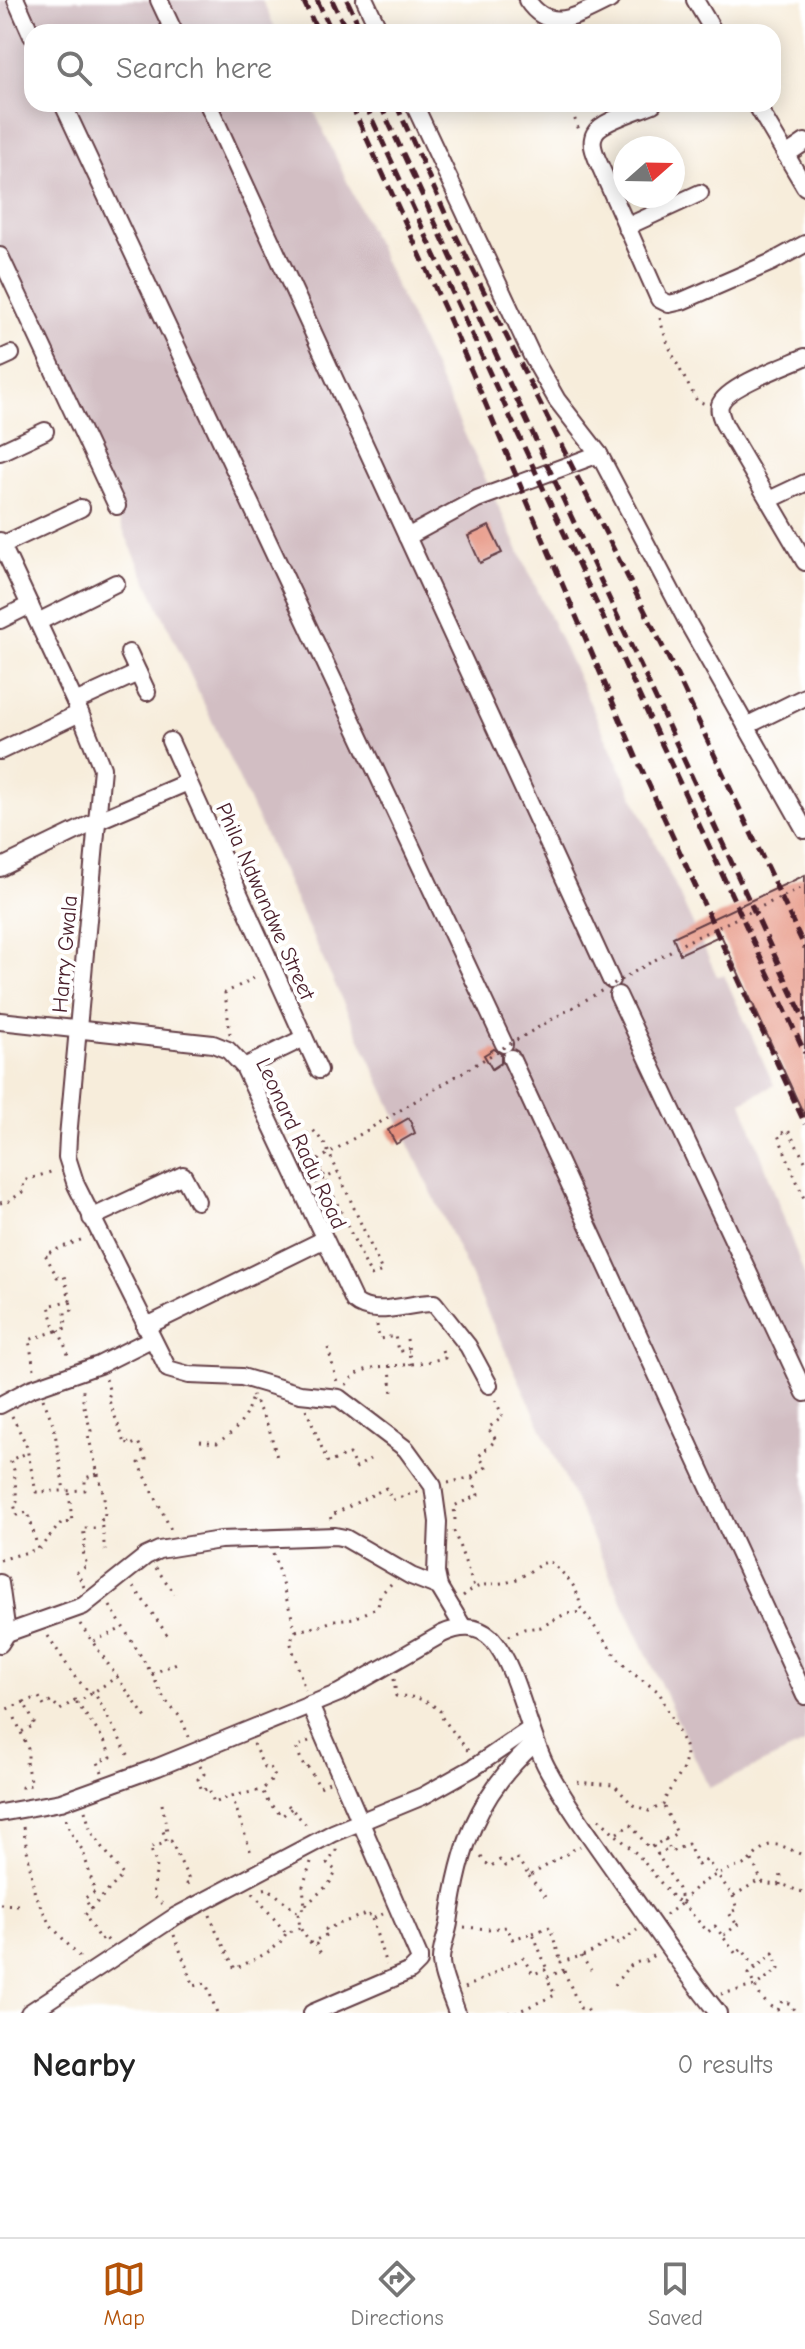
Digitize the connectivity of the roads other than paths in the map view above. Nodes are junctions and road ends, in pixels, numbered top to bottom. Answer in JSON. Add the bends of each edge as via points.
{"nodes":[{"id":1,"x":16,"y":0,"type":"edge"},
{"id":2,"x":159,"y":0,"type":"edge"},
{"id":3,"x":365,"y":0,"type":"edge"},
{"id":4,"x":527,"y":0,"type":"edge"},
{"id":5,"x":610,"y":0,"type":"edge"},
{"id":6,"x":695,"y":0,"type":"edge"},
{"id":7,"x":27,"y":24,"type":"edge"},
{"id":8,"x":170,"y":24,"type":"edge"},
{"id":9,"x":376,"y":24,"type":"edge"},
{"id":10,"x":709,"y":24,"type":"edge"},
{"id":11,"x":67,"y":112,"type":"edge"},
{"id":12,"x":212,"y":112,"type":"edge"},
{"id":13,"x":418,"y":112,"type":"edge"},
{"id":14,"x":634,"y":112,"type":"edge"},
{"id":15,"x":761,"y":112,"type":"edge"},
{"id":16,"x":805,"y":142,"type":"edge"},
{"id":17,"x":786,"y":155,"type":"junction"},
{"id":18,"x":805,"y":187,"type":"edge"},
{"id":19,"x":700,"y":193,"type":"dead end"},
{"id":20,"x":626,"y":227,"type":"junction"},
{"id":21,"x":805,"y":244,"type":"edge"},
{"id":22,"x":0,"y":256,"type":"edge"},
{"id":23,"x":805,"y":357,"type":"edge"},
{"id":24,"x":45,"y":431,"type":"dead end"},
{"id":25,"x":0,"y":452,"type":"edge"},
{"id":26,"x":599,"y":454,"type":"junction"},
{"id":27,"x":805,"y":483,"type":"edge"},
{"id":28,"x":769,"y":500,"type":"junction"},
{"id":29,"x":117,"y":506,"type":"dead end"},
{"id":30,"x":81,"y":508,"type":"dead end"},
{"id":31,"x":407,"y":537,"type":"junction"},
{"id":32,"x":1,"y":543,"type":"edge"},
{"id":33,"x":805,"y":562,"type":"edge"},
{"id":34,"x":116,"y":583,"type":"dead end"},
{"id":35,"x":30,"y":605,"type":"junction"},
{"id":36,"x":0,"y":620,"type":"edge"},
{"id":37,"x":38,"y":622,"type":"junction"},
{"id":38,"x":129,"y":653,"type":"dead end"},
{"id":39,"x":138,"y":673,"type":"junction"},
{"id":40,"x":147,"y":692,"type":"dead end"},
{"id":41,"x":805,"y":697,"type":"edge"},
{"id":42,"x":77,"y":708,"type":"junction"},
{"id":43,"x":746,"y":726,"type":"junction"},
{"id":44,"x":170,"y":741,"type":"dead end"},
{"id":45,"x":0,"y":751,"type":"edge"},
{"id":46,"x":188,"y":782,"type":"junction"},
{"id":47,"x":99,"y":820,"type":"junction"},
{"id":48,"x":805,"y":830,"type":"edge"},
{"id":49,"x":0,"y":868,"type":"edge"},
{"id":50,"x":0,"y":1021,"type":"edge"},
{"id":51,"x":79,"y":1030,"type":"junction"},
{"id":52,"x":304,"y":1038,"type":"junction"},
{"id":53,"x":244,"y":1067,"type":"junction"},
{"id":54,"x":319,"y":1070,"type":"dead end"},
{"id":55,"x":197,"y":1201,"type":"dead end"},
{"id":56,"x":94,"y":1225,"type":"junction"},
{"id":57,"x":323,"y":1240,"type":"junction"},
{"id":58,"x":148,"y":1333,"type":"junction"},
{"id":59,"x":489,"y":1385,"type":"road end"},
{"id":60,"x":805,"y":1393,"type":"edge"},
{"id":61,"x":3,"y":1404,"type":"edge"},
{"id":62,"x":0,"y":1583,"type":"edge"},
{"id":63,"x":439,"y":1587,"type":"junction"},
{"id":64,"x":459,"y":1619,"type":"junction"},
{"id":65,"x":3,"y":1638,"type":"edge"},
{"id":66,"x":805,"y":1696,"type":"edge"},
{"id":67,"x":310,"y":1705,"type":"junction"},
{"id":68,"x":532,"y":1736,"type":"junction"},
{"id":69,"x":0,"y":1813,"type":"edge"},
{"id":70,"x":362,"y":1819,"type":"junction"},
{"id":71,"x":441,"y":1964,"type":"junction"},
{"id":72,"x":415,"y":1968,"type":"junction"},
{"id":73,"x":29,"y":2013,"type":"edge"},
{"id":74,"x":312,"y":2013,"type":"edge"},
{"id":75,"x":457,"y":2013,"type":"edge"},
{"id":76,"x":718,"y":2013,"type":"edge"}],
"edges":[{"from":1,"to":7,"type":"street"},
{"from":2,"to":8,"type":"street"},
{"from":3,"to":9,"type":"street"},
{"from":4,"to":5,"type":"street","via":[[555,21]]},
{"from":6,"to":10,"type":"street"},
{"from":11,"to":66,"type":"street"},
{"from":12,"to":31,"type":"street"},
{"from":13,"to":26,"type":"street","via":[[532,356],[557,400]]},
{"from":14,"to":20,"type":"street","via":[[606,124],[593,140]]},
{"from":15,"to":17,"type":"street"},
{"from":16,"to":17,"type":"street"},
{"from":17,"to":18,"type":"street"},
{"from":19,"to":20,"type":"street"},
{"from":20,"to":21,"type":"street","via":[[664,303],[682,301]]},
{"from":22,"to":29,"type":"street"},
{"from":23,"to":28,"type":"street","via":[[733,391],[721,403],[724,424]]},
{"from":24,"to":25,"type":"street"},
{"from":26,"to":31,"type":"street","via":[[477,499]]},
{"from":26,"to":43,"type":"street"},
{"from":27,"to":28,"type":"street"},
{"from":28,"to":33,"type":"street"},
{"from":30,"to":32,"type":"street"},
{"from":31,"to":60,"type":"street"},
{"from":32,"to":35,"type":"street","name":"Harry Gwala"},
{"from":34,"to":37,"type":"street"},
{"from":35,"to":36,"type":"street"},
{"from":35,"to":37,"type":"street","name":"Harry Gwala"},
{"from":37,"to":42,"type":"street","name":"Harry Gwala"},
{"from":38,"to":39,"type":"street"},
{"from":39,"to":40,"type":"street"},
{"from":39,"to":42,"type":"street"},
{"from":41,"to":43,"type":"street"},
{"from":42,"to":45,"type":"street"},
{"from":42,"to":47,"type":"street","name":"Harry Gwala","via":[[102,768]]},
{"from":43,"to":48,"type":"street"},
{"from":44,"to":46,"type":"street","name":"Phila Ndwandwe Street"},
{"from":46,"to":47,"type":"street"},
{"from":46,"to":52,"type":"street","name":"Phila Ndwandwe Street"},
{"from":47,"to":49,"type":"street"},
{"from":47,"to":51,"type":"street","name":"Harry Gwala"},
{"from":50,"to":51,"type":"street"},
{"from":51,"to":53,"type":"street","name":"Leonard Radu Road","via":[[213,1044],[228,1050]]},
{"from":51,"to":56,"type":"street","name":"Harry Gwala","via":[[68,1137],[70,1171]]},
{"from":52,"to":53,"type":"street"},
{"from":52,"to":54,"type":"street","name":"Phila Ndwandwe Street"},
{"from":53,"to":57,"type":"street","name":"Leonard Radu Road"},
{"from":55,"to":56,"type":"street","via":[[183,1175]]},
{"from":56,"to":58,"type":"street","name":"Harry Gwala"},
{"from":57,"to":58,"type":"street"},
{"from":57,"to":59,"type":"street","name":"Leonard Radu Road","via":[[361,1307],[434,1303],[468,1346]]},
{"from":58,"to":61,"type":"street","via":[[99,1365]]},
{"from":58,"to":63,"type":"street","name":"Harry Gwala","via":[[168,1369],[253,1379],[300,1394],[339,1398],[406,1449],[433,1486],[445,1525],[435,1563]]},
{"from":62,"to":65,"type":"street"},
{"from":63,"to":64,"type":"street"},
{"from":63,"to":65,"type":"street","via":[[335,1536],[176,1545],[146,1556],[71,1611]]},
{"from":64,"to":67,"type":"street","via":[[352,1687]]},
{"from":64,"to":68,"type":"street","via":[[494,1641]]},
{"from":67,"to":69,"type":"street","via":[[107,1787]]},
{"from":67,"to":70,"type":"street"},
{"from":68,"to":70,"type":"street","via":[[423,1796]]},
{"from":68,"to":71,"type":"street","via":[[470,1830]]},
{"from":68,"to":76,"type":"street","via":[[592,1838]]},
{"from":70,"to":72,"type":"street","via":[[419,1957]]},
{"from":70,"to":73,"type":"street","via":[[172,1918]]},
{"from":71,"to":72,"type":"street"},
{"from":71,"to":75,"type":"street"},
{"from":72,"to":74,"type":"street"}]}
